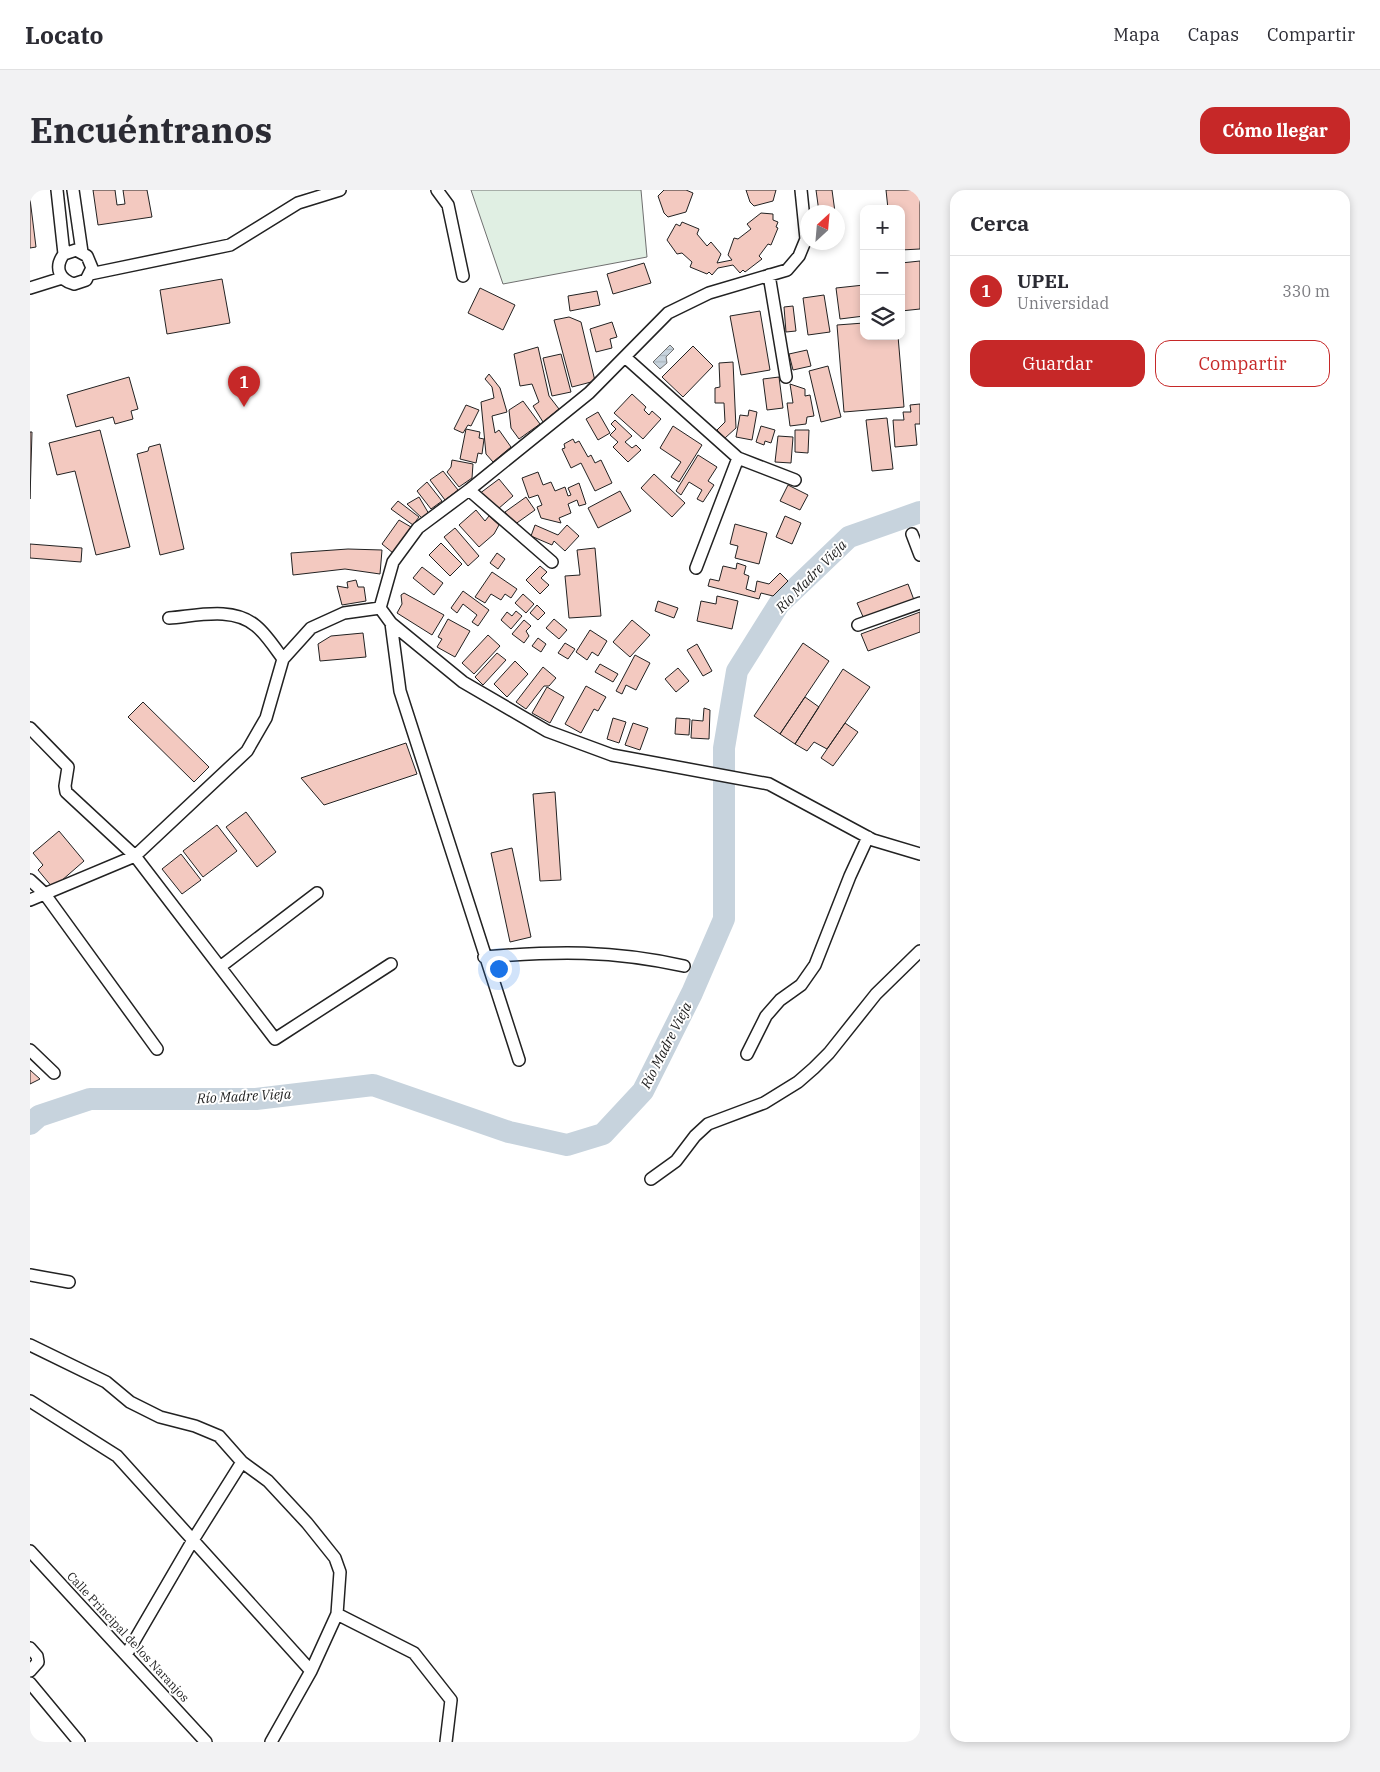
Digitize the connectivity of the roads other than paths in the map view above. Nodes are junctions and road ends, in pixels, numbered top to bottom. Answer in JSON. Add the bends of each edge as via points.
{"nodes":[{"id":1,"x":57,"y":190,"type":"edge"},
{"id":2,"x":73,"y":190,"type":"edge"},
{"id":3,"x":340,"y":190,"type":"edge"},
{"id":4,"x":437,"y":190,"type":"edge"},
{"id":5,"x":801,"y":190,"type":"edge"},
{"id":6,"x":82,"y":252,"type":"junction"},
{"id":7,"x":64,"y":254,"type":"junction"},
{"id":8,"x":90,"y":274,"type":"junction"},
{"id":9,"x":463,"y":276,"type":"dead end"},
{"id":10,"x":769,"y":276,"type":"junction"},
{"id":11,"x":62,"y":278,"type":"junction"},
{"id":12,"x":30,"y":288,"type":"edge"},
{"id":13,"x":625,"y":357,"type":"junction"},
{"id":14,"x":786,"y":378,"type":"dead end"},
{"id":15,"x":738,"y":458,"type":"junction"},
{"id":16,"x":795,"y":480,"type":"dead end"},
{"id":17,"x":469,"y":490,"type":"junction"},
{"id":18,"x":912,"y":534,"type":"dead end"},
{"id":19,"x":920,"y":556,"type":"edge"},
{"id":20,"x":552,"y":562,"type":"dead end"},
{"id":21,"x":696,"y":568,"type":"dead end"},
{"id":22,"x":920,"y":603,"type":"edge"},
{"id":23,"x":380,"y":608,"type":"junction"},
{"id":24,"x":169,"y":618,"type":"dead end"},
{"id":25,"x":391,"y":623,"type":"junction"},
{"id":26,"x":858,"y":625,"type":"dead end"},
{"id":27,"x":283,"y":659,"type":"junction"},
{"id":28,"x":30,"y":728,"type":"edge"},
{"id":29,"x":868,"y":837,"type":"junction"},
{"id":30,"x":920,"y":854,"type":"edge"},
{"id":31,"x":135,"y":856,"type":"junction"},
{"id":32,"x":30,"y":880,"type":"edge"},
{"id":33,"x":44,"y":893,"type":"junction"},
{"id":34,"x":317,"y":893,"type":"dead end"},
{"id":35,"x":30,"y":900,"type":"edge"},
{"id":36,"x":920,"y":951,"type":"edge"},
{"id":37,"x":484,"y":957,"type":"junction"},
{"id":38,"x":391,"y":964,"type":"dead end"},
{"id":39,"x":684,"y":966,"type":"dead end"},
{"id":40,"x":220,"y":967,"type":"junction"},
{"id":41,"x":157,"y":1049,"type":"dead end"},
{"id":42,"x":30,"y":1050,"type":"edge"},
{"id":43,"x":746,"y":1054,"type":"dead end"},
{"id":44,"x":519,"y":1060,"type":"dead end"},
{"id":45,"x":54,"y":1073,"type":"dead end"},
{"id":46,"x":651,"y":1179,"type":"dead end"},
{"id":47,"x":30,"y":1275,"type":"edge"},
{"id":48,"x":69,"y":1282,"type":"dead end"},
{"id":49,"x":30,"y":1345,"type":"edge"},
{"id":50,"x":30,"y":1401,"type":"edge"},
{"id":51,"x":242,"y":1462,"type":"junction"},
{"id":52,"x":193,"y":1540,"type":"junction"},
{"id":53,"x":30,"y":1551,"type":"edge"},
{"id":54,"x":336,"y":1614,"type":"junction"},
{"id":55,"x":30,"y":1648,"type":"edge"},
{"id":56,"x":126,"y":1654,"type":"junction"},
{"id":57,"x":30,"y":1671,"type":"edge"},
{"id":58,"x":311,"y":1671,"type":"junction"},
{"id":59,"x":30,"y":1683,"type":"edge"},
{"id":60,"x":80,"y":1742,"type":"edge"},
{"id":61,"x":206,"y":1742,"type":"edge"},
{"id":62,"x":272,"y":1742,"type":"edge"},
{"id":63,"x":446,"y":1742,"type":"edge"}],
"edges":[{"from":1,"to":7,"type":"street"},
{"from":2,"to":6,"type":"street"},
{"from":3,"to":8,"type":"street","via":[[298,203],[230,245]]},
{"from":4,"to":9,"type":"street","via":[[448,205]]},
{"from":5,"to":10,"type":"street","via":[[806,240],[799,256],[787,270]]},
{"from":6,"to":7,"type":"street","via":[[76,250]]},
{"from":6,"to":8,"type":"street","via":[[91,262]]},
{"from":7,"to":11,"type":"street","via":[[58,266]]},
{"from":8,"to":11,"type":"street","via":[[74,284]]},
{"from":10,"to":13,"type":"street","via":[[709,293],[668,313]]},
{"from":10,"to":14,"type":"street"},
{"from":11,"to":12,"type":"street"},
{"from":13,"to":15,"type":"street"},
{"from":13,"to":17,"type":"street","via":[[589,393]]},
{"from":15,"to":16,"type":"street"},
{"from":15,"to":21,"type":"street"},
{"from":17,"to":20,"type":"street"},
{"from":17,"to":23,"type":"street","via":[[418,528],[393,562]]},
{"from":18,"to":19,"type":"street"},
{"from":22,"to":26,"type":"street"},
{"from":23,"to":25,"type":"street"},
{"from":23,"to":27,"type":"street","via":[[344,613],[311,628]]},
{"from":24,"to":27,"type":"street","via":[[217,614],[238,616],[256,626]]},
{"from":25,"to":29,"type":"street","via":[[464,682],[547,731],[612,755],[768,784]]},
{"from":25,"to":37,"type":"street","via":[[400,690]]},
{"from":27,"to":31,"type":"street","via":[[266,718],[247,751]]},
{"from":28,"to":31,"type":"street","via":[[68,767],[66,792]]},
{"from":29,"to":30,"type":"street"},
{"from":29,"to":43,"type":"street","via":[[815,965],[801,985],[780,1000],[766,1016]]},
{"from":31,"to":33,"type":"street"},
{"from":31,"to":40,"type":"street"},
{"from":32,"to":33,"type":"street"},
{"from":33,"to":35,"type":"street"},
{"from":33,"to":41,"type":"street"},
{"from":34,"to":40,"type":"street"},
{"from":36,"to":46,"type":"street","via":[[876,994],[829,1053],[803,1077],[764,1103],[708,1124],[676,1161]]},
{"from":37,"to":39,"type":"street","via":[[583,952],[631,956]]},
{"from":37,"to":44,"type":"street"},
{"from":38,"to":40,"type":"street","via":[[275,1039]]},
{"from":42,"to":45,"type":"street"},
{"from":47,"to":48,"type":"street"},
{"from":49,"to":51,"type":"street","via":[[106,1382],[130,1402],[152,1413],[219,1436]]},
{"from":50,"to":52,"type":"street","via":[[117,1456]]},
{"from":51,"to":52,"type":"street"},
{"from":51,"to":54,"type":"street","via":[[268,1481],[335,1558],[340,1572]]},
{"from":52,"to":56,"type":"street"},
{"from":52,"to":58,"type":"street"},
{"from":53,"to":56,"type":"street","name":"Calle Principal de los Naranjos"},
{"from":54,"to":58,"type":"street"},
{"from":54,"to":63,"type":"street","via":[[414,1653],[451,1700]]},
{"from":55,"to":57,"type":"street","via":[[38,1659]]},
{"from":56,"to":61,"type":"street","name":"Calle Principal de los Naranjos"},
{"from":58,"to":62,"type":"street"},
{"from":59,"to":60,"type":"street"}]}
